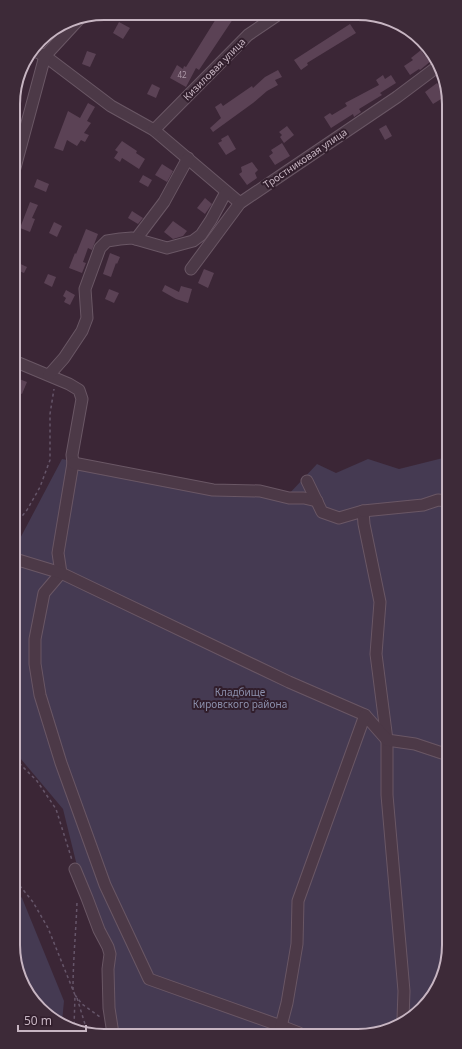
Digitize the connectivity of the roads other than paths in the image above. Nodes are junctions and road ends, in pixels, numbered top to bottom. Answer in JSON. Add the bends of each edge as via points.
{"nodes":[{"id":1,"x":270,"y":20,"type":"edge"},
{"id":2,"x":73,"y":26,"type":"edge"},
{"id":3,"x":38,"y":52,"type":"edge"},
{"id":4,"x":45,"y":56,"type":"junction"},
{"id":5,"x":434,"y":69,"type":"edge"},
{"id":6,"x":154,"y":130,"type":"junction"},
{"id":7,"x":20,"y":149,"type":"edge"},
{"id":8,"x":188,"y":158,"type":"junction"},
{"id":9,"x":226,"y":192,"type":"junction"},
{"id":10,"x":240,"y":203,"type":"junction"},
{"id":11,"x":136,"y":239,"type":"junction"},
{"id":12,"x":191,"y":269,"type":"dead end"},
{"id":13,"x":20,"y":363,"type":"edge"},
{"id":14,"x":52,"y":376,"type":"junction"},
{"id":15,"x":72,"y":459,"type":"junction"},
{"id":16,"x":307,"y":481,"type":"dead end"},
{"id":17,"x":442,"y":500,"type":"edge"},
{"id":18,"x":317,"y":501,"type":"junction"},
{"id":19,"x":363,"y":511,"type":"junction"},
{"id":20,"x":20,"y":561,"type":"edge"},
{"id":21,"x":61,"y":573,"type":"junction"},
{"id":22,"x":365,"y":715,"type":"junction"},
{"id":23,"x":387,"y":740,"type":"junction"},
{"id":24,"x":442,"y":753,"type":"edge"},
{"id":25,"x":75,"y":870,"type":"road end"},
{"id":26,"x":403,"y":1016,"type":"edge"},
{"id":27,"x":281,"y":1026,"type":"junction"},
{"id":28,"x":112,"y":1029,"type":"edge"},
{"id":29,"x":289,"y":1029,"type":"edge"}],
"edges":[{"from":1,"to":6,"type":"street","name":"Кизиловая улица","via":[[248,35]]},
{"from":2,"to":4,"type":"street"},
{"from":3,"to":4,"type":"street"},
{"from":4,"to":6,"type":"street","via":[[111,106]]},
{"from":4,"to":7,"type":"street"},
{"from":5,"to":10,"type":"street","name":"Тростниковая улица"},
{"from":6,"to":8,"type":"street"},
{"from":8,"to":9,"type":"street"},
{"from":8,"to":11,"type":"street","via":[[164,202]]},
{"from":9,"to":10,"type":"street"},
{"from":9,"to":11,"type":"street","via":[[201,235],[193,241],[168,248]]},
{"from":10,"to":12,"type":"street","name":"Тростниковая улица"},
{"from":11,"to":14,"type":"street","via":[[107,241],[100,248],[85,289],[87,318],[82,331]]},
{"from":13,"to":14,"type":"street"},
{"from":14,"to":15,"type":"street","via":[[79,390],[82,399]]},
{"from":15,"to":18,"type":"street","via":[[213,490],[260,491]]},
{"from":15,"to":21,"type":"street","via":[[58,553]]},
{"from":16,"to":18,"type":"street"},
{"from":17,"to":19,"type":"street"},
{"from":18,"to":19,"type":"street","via":[[322,512],[339,518]]},
{"from":19,"to":23,"type":"street","via":[[380,602],[376,654]]},
{"from":20,"to":21,"type":"street"},
{"from":21,"to":22,"type":"street","via":[[289,682]]},
{"from":21,"to":27,"type":"street","via":[[44,593],[35,639],[35,664],[40,695],[61,763],[105,885],[148,979]]},
{"from":22,"to":23,"type":"street"},
{"from":22,"to":27,"type":"street","via":[[298,901],[297,944]]},
{"from":23,"to":24,"type":"street","via":[[415,744]]},
{"from":23,"to":26,"type":"street","via":[[387,795],[404,991]]},
{"from":25,"to":28,"type":"street","via":[[110,954],[108,969]]},
{"from":27,"to":29,"type":"street"}]}
